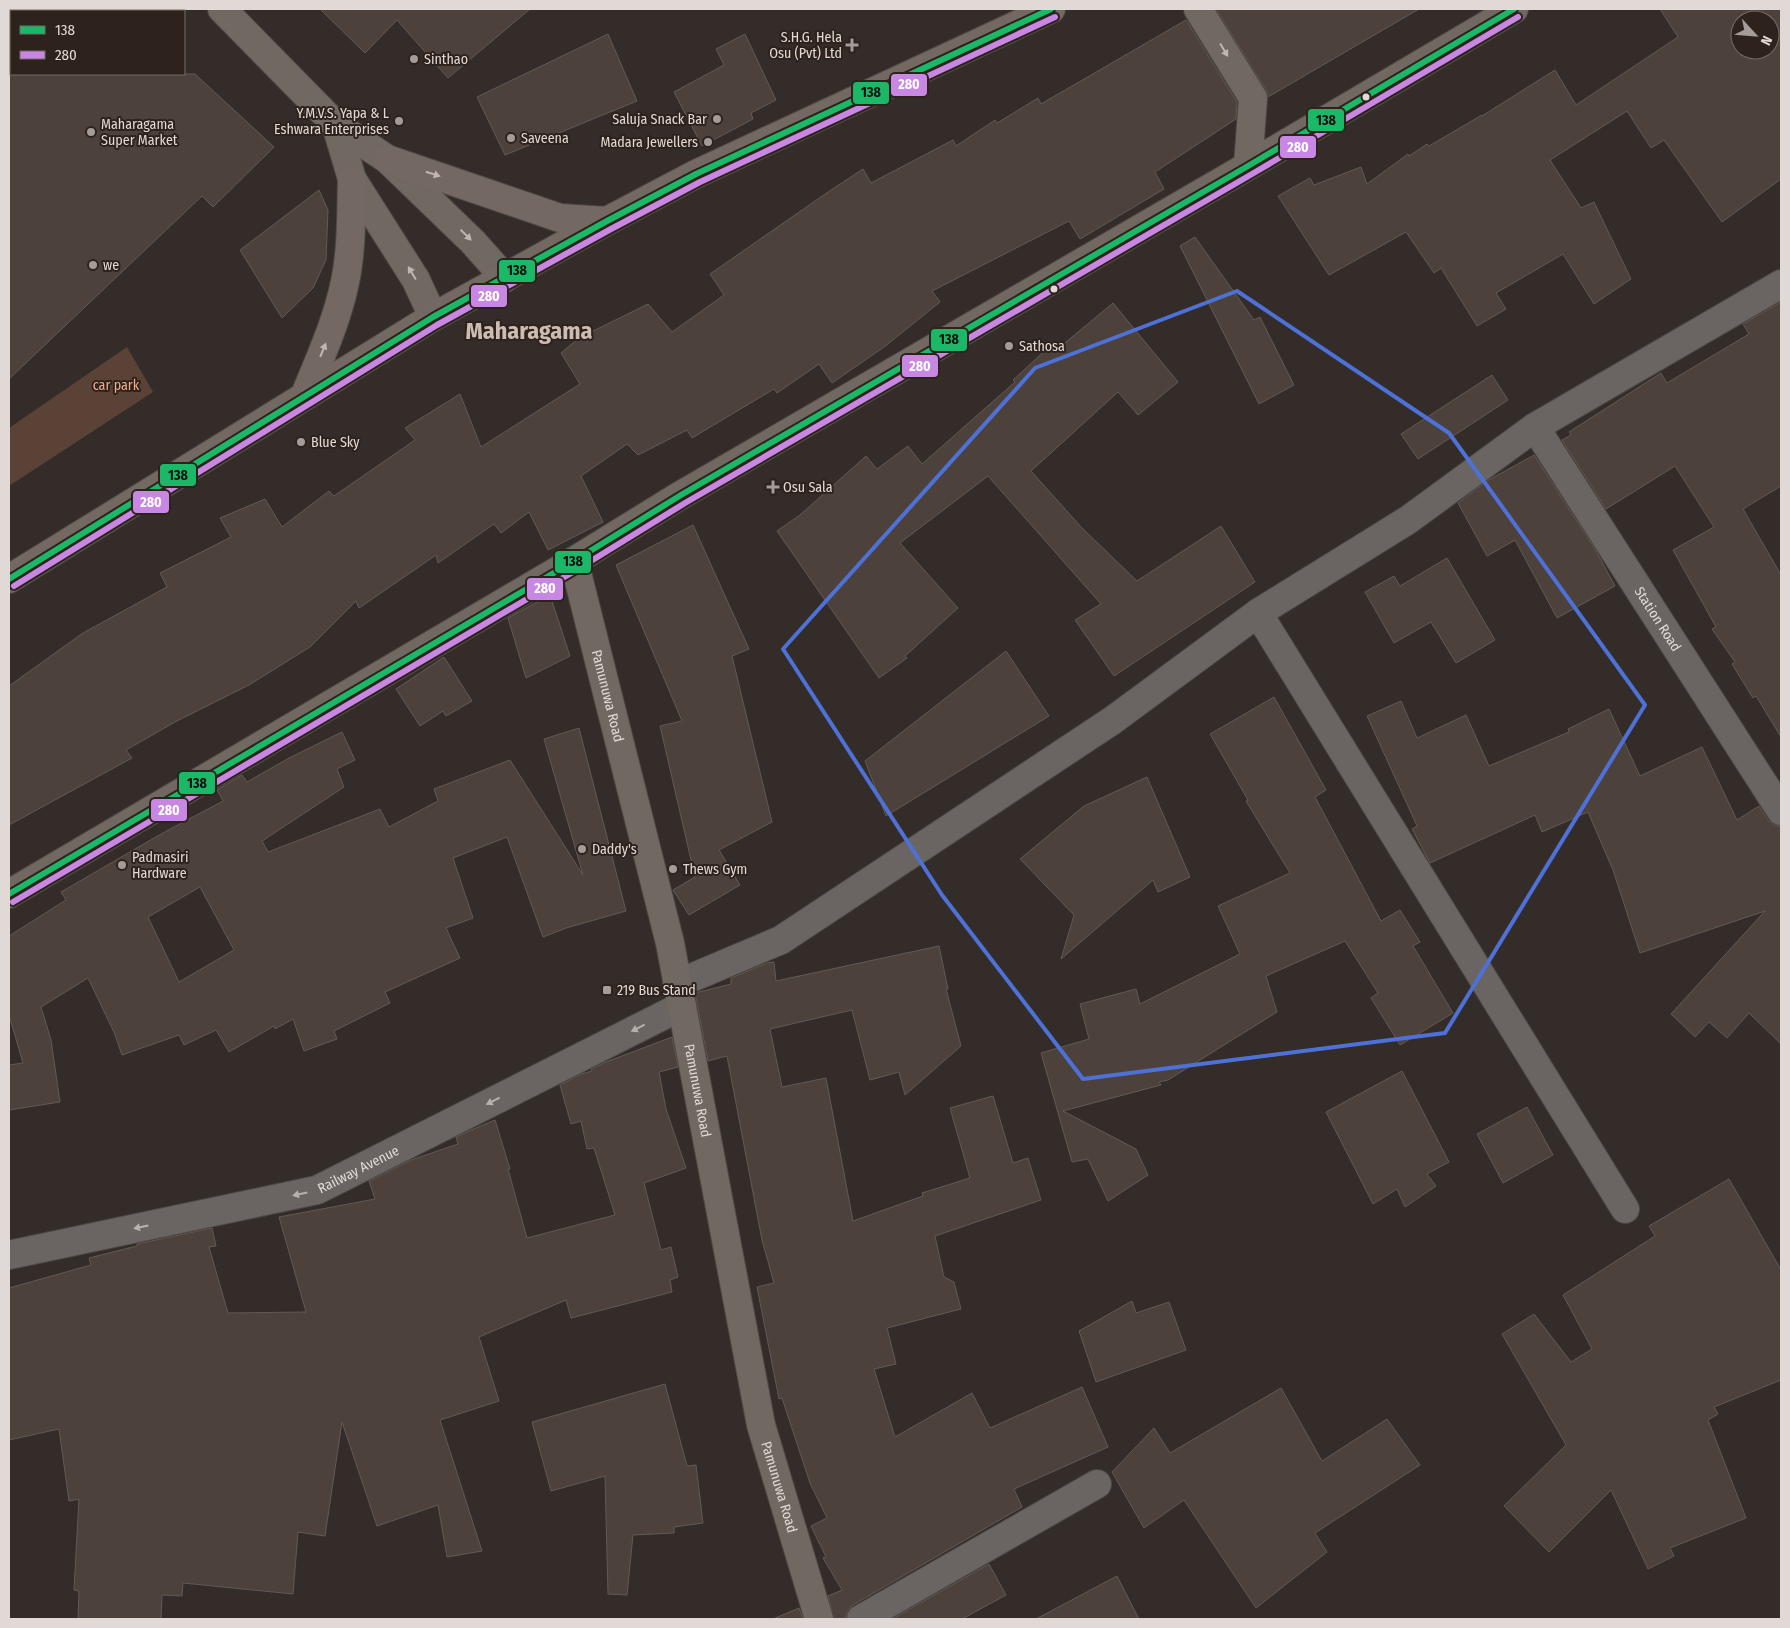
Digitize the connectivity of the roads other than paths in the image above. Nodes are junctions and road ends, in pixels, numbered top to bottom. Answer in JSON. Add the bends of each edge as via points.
{"nodes":[{"id":1,"x":1051,"y":9,"type":"edge"},
{"id":2,"x":1198,"y":9,"type":"edge"},
{"id":3,"x":1514,"y":9,"type":"edge"},
{"id":4,"x":233,"y":12,"type":"edge"},
{"id":5,"x":336,"y":125,"type":"junction"},
{"id":6,"x":387,"y":159,"type":"junction"},
{"id":7,"x":1248,"y":166,"type":"junction"},
{"id":8,"x":352,"y":179,"type":"junction"},
{"id":9,"x":607,"y":221,"type":"junction"},
{"id":10,"x":505,"y":278,"type":"junction"},
{"id":11,"x":1781,"y":284,"type":"edge"},
{"id":12,"x":433,"y":317,"type":"junction"},
{"id":13,"x":305,"y":395,"type":"junction"},
{"id":14,"x":1534,"y":427,"type":"junction"},
{"id":15,"x":574,"y":561,"type":"junction"},
{"id":16,"x":9,"y":579,"type":"edge"},
{"id":17,"x":1258,"y":613,"type":"junction"},
{"id":18,"x":1781,"y":811,"type":"edge"},
{"id":19,"x":9,"y":894,"type":"edge"},
{"id":20,"x":679,"y":995,"type":"junction"},
{"id":21,"x":1626,"y":1209,"type":"dead end"},
{"id":22,"x":9,"y":1255,"type":"edge"},
{"id":23,"x":1097,"y":1484,"type":"dead end"},
{"id":24,"x":818,"y":1619,"type":"edge"},
{"id":25,"x":861,"y":1619,"type":"edge"}],
"edges":[{"from":1,"to":9,"type":"highway","via":[[696,174]]},
{"from":2,"to":7,"type":"main road","one_way":true,"via":[[1253,98]]},
{"from":3,"to":7,"type":"main road"},
{"from":4,"to":5,"type":"main road"},
{"from":5,"to":6,"type":"main road"},
{"from":5,"to":8,"type":"main road"},
{"from":6,"to":9,"type":"highway","one_way":true,"via":[[560,218]]},
{"from":6,"to":10,"type":"main road","one_way":true,"via":[[473,242]]},
{"from":7,"to":15,"type":"main road","via":[[688,491]]},
{"from":12,"to":8,"type":"main road","one_way":true,"via":[[416,280]]},
{"from":13,"to":8,"type":"highway","one_way":true,"via":[[330,332],[345,282]]},
{"from":9,"to":10,"type":"highway"},
{"from":10,"to":12,"type":"highway"},
{"from":11,"to":14,"type":"street","name":"Railway Avenue"},
{"from":12,"to":13,"type":"highway"},
{"from":13,"to":16,"type":"highway"},
{"from":14,"to":17,"type":"street","name":"Railway Avenue","via":[[1408,520]]},
{"from":14,"to":18,"type":"street","name":"Station Road"},
{"from":15,"to":19,"type":"main road"},
{"from":15,"to":20,"type":"main road","name":"Pamunuwa Road","via":[[670,943]]},
{"from":17,"to":20,"type":"street","name":"Railway Avenue","via":[[1113,720],[781,940]]},
{"from":17,"to":21,"type":"street"},
{"from":20,"to":22,"type":"street","name":"Railway Avenue","one_way":true,"via":[[317,1190]]},
{"from":20,"to":24,"type":"main road","name":"Pamunuwa Road","via":[[761,1424]]},
{"from":23,"to":25,"type":"street"}]}
